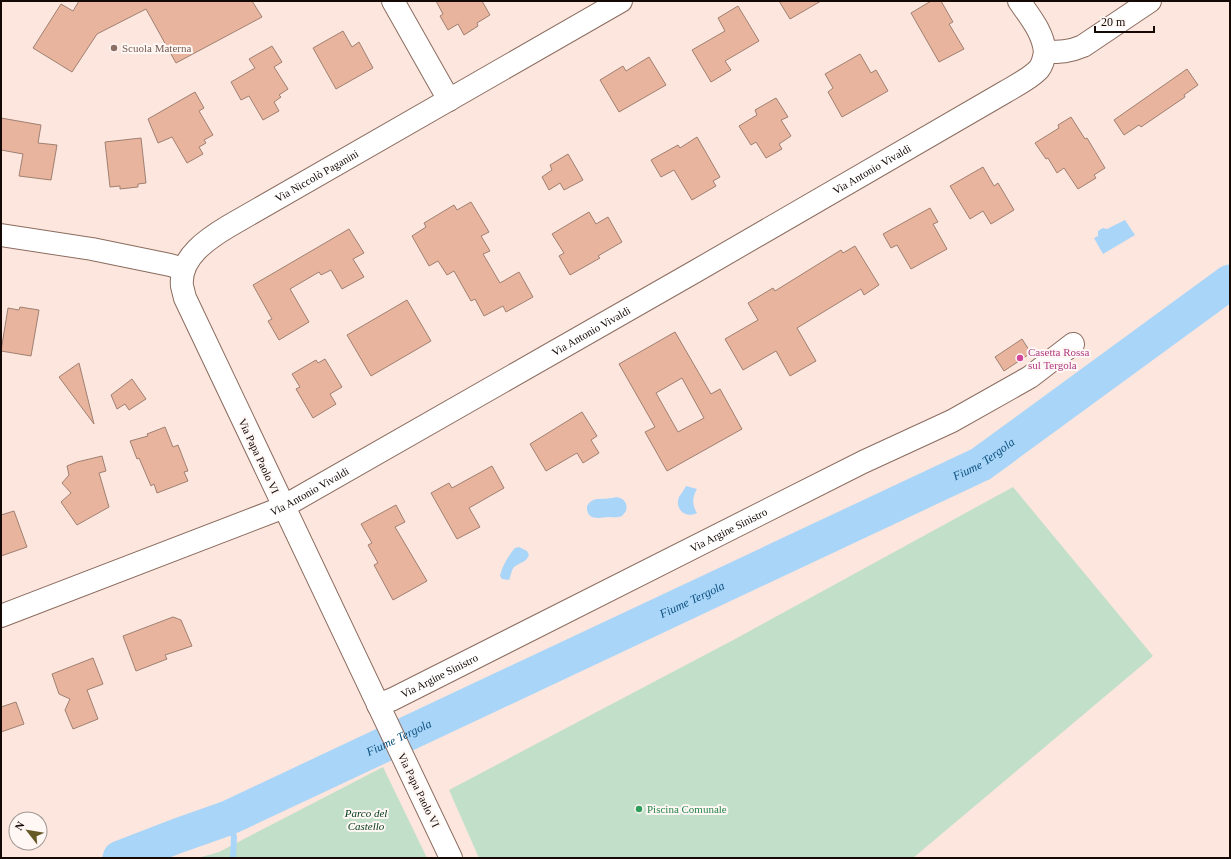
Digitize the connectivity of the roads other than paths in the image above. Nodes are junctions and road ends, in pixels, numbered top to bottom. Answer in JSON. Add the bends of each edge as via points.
{"nodes":[{"id":1,"x":393,"y":1,"type":"edge"},
{"id":2,"x":621,"y":1,"type":"edge"},
{"id":3,"x":1019,"y":1,"type":"edge"},
{"id":4,"x":1150,"y":1,"type":"edge"},
{"id":5,"x":1045,"y":52,"type":"junction"},
{"id":6,"x":450,"y":100,"type":"junction"},
{"id":7,"x":1,"y":235,"type":"edge"},
{"id":8,"x":184,"y":269,"type":"junction"},
{"id":9,"x":1073,"y":344,"type":"dead end"},
{"id":10,"x":283,"y":506,"type":"junction"},
{"id":11,"x":1,"y":616,"type":"edge"},
{"id":12,"x":382,"y":714,"type":"junction"},
{"id":13,"x":451,"y":858,"type":"edge"}],
"edges":[{"from":1,"to":6,"type":"street"},
{"from":2,"to":6,"type":"street","name":"Via Niccolò Paganini"},
{"from":3,"to":5,"type":"street","via":[[1040,32]]},
{"from":4,"to":5,"type":"street","via":[[1073,51]]},
{"from":5,"to":10,"type":"street","name":"Via Antonio Vivaldi","via":[[1038,69],[1005,92]]},
{"from":6,"to":8,"type":"street","name":"Via Niccolò Paganini","via":[[212,236],[199,247]]},
{"from":7,"to":8,"type":"street","via":[[92,249]]},
{"from":8,"to":10,"type":"street","name":"Via Papa Paolo VI","via":[[182,285],[185,298]]},
{"from":9,"to":12,"type":"street","name":"Via Argine Sinistro","via":[[1030,377],[952,421],[863,462],[393,699]]},
{"from":10,"to":11,"type":"street","name":"Via Antonio Vivaldi"},
{"from":10,"to":12,"type":"street","name":"Via Papa Paolo VI"},
{"from":12,"to":13,"type":"street","name":"Via Papa Paolo VI"}]}
